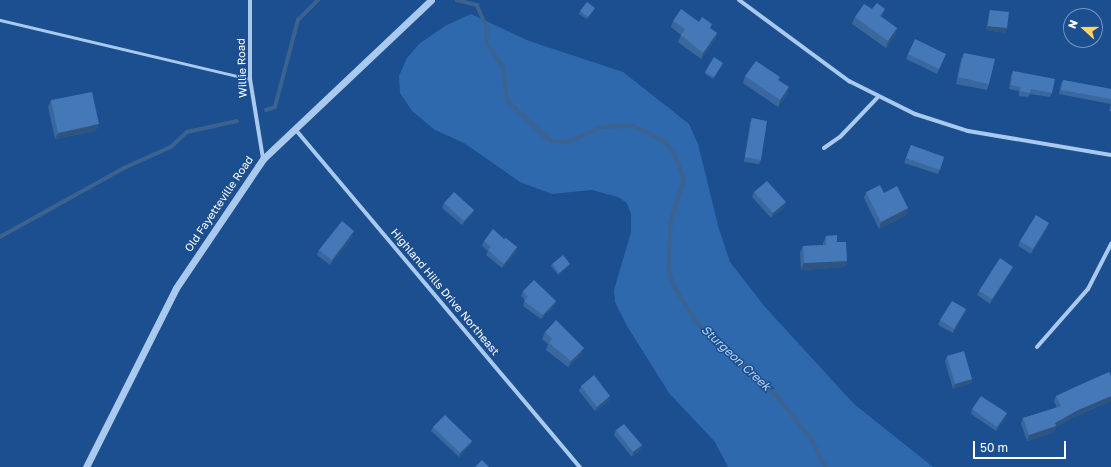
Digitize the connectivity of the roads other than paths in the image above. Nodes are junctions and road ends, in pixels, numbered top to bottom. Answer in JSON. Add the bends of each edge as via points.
{"nodes":[{"id":1,"x":250,"y":0,"type":"edge"},
{"id":2,"x":431,"y":0,"type":"edge"},
{"id":3,"x":739,"y":0,"type":"edge"},
{"id":4,"x":0,"y":20,"type":"edge"},
{"id":5,"x":250,"y":79,"type":"junction"},
{"id":6,"x":878,"y":97,"type":"junction"},
{"id":7,"x":295,"y":129,"type":"junction"},
{"id":8,"x":824,"y":148,"type":"dead end"},
{"id":9,"x":1111,"y":155,"type":"edge"},
{"id":10,"x":264,"y":159,"type":"junction"},
{"id":11,"x":1111,"y":244,"type":"edge"},
{"id":12,"x":1037,"y":347,"type":"dead end"},
{"id":13,"x":86,"y":467,"type":"edge"},
{"id":14,"x":580,"y":467,"type":"edge"}],
"edges":[{"from":1,"to":5,"type":"street","name":"Willie Road"},
{"from":2,"to":7,"type":"street","name":"Old Fayetteville Road"},
{"from":3,"to":6,"type":"street","via":[[849,81]]},
{"from":4,"to":5,"type":"lane"},
{"from":5,"to":10,"type":"street","name":"Willie Road"},
{"from":6,"to":8,"type":"street","via":[[840,137]]},
{"from":6,"to":9,"type":"street","via":[[939,123],[968,131]]},
{"from":7,"to":10,"type":"street","name":"Old Fayetteville Road"},
{"from":7,"to":14,"type":"street","name":"Highland Hills Drive Northeast"},
{"from":10,"to":13,"type":"street","name":"Old Fayetteville Road","via":[[176,288]]},
{"from":11,"to":12,"type":"street","via":[[1088,289]]}]}
